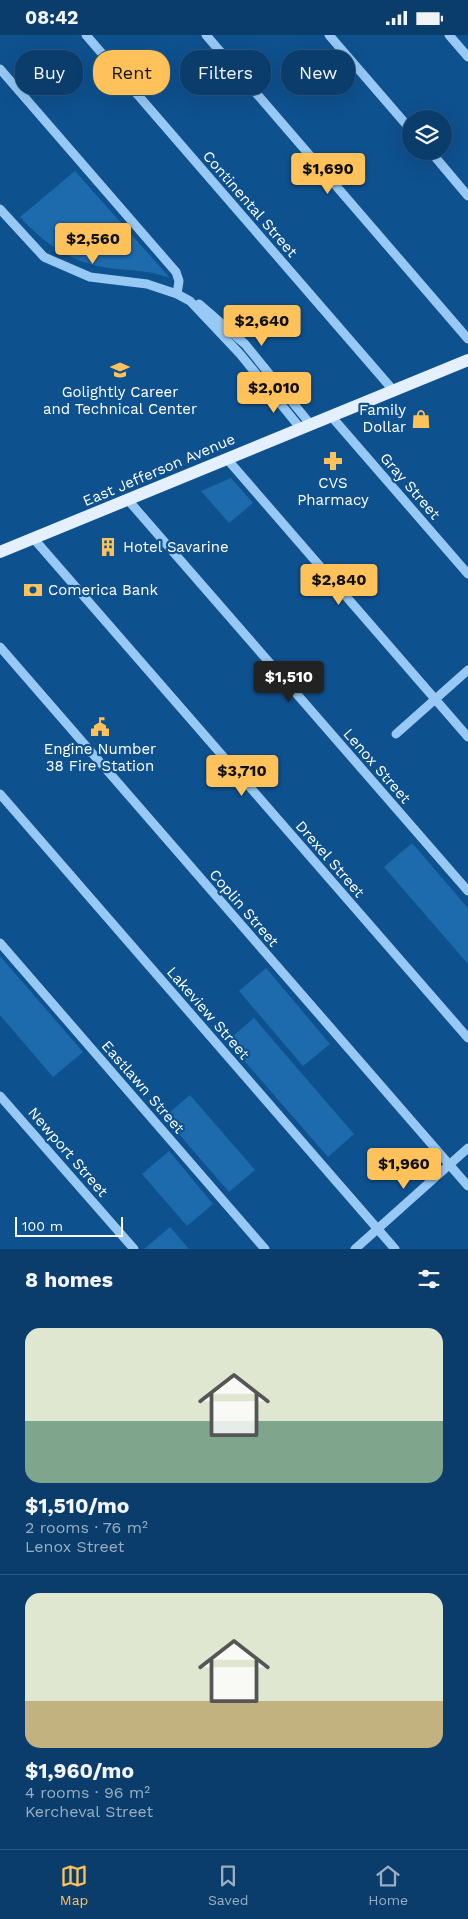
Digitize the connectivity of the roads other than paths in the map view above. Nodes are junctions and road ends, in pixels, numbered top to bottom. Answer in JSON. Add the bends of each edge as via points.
{"nodes":[{"id":1,"x":86,"y":35,"type":"edge"},
{"id":2,"x":206,"y":35,"type":"edge"},
{"id":3,"x":329,"y":35,"type":"edge"},
{"id":4,"x":449,"y":35,"type":"edge"},
{"id":5,"x":468,"y":57,"type":"edge"},
{"id":6,"x":0,"y":69,"type":"edge"},
{"id":7,"x":402,"y":120,"type":"edge"},
{"id":8,"x":438,"y":160,"type":"edge"},
{"id":9,"x":468,"y":196,"type":"edge"},
{"id":10,"x":0,"y":209,"type":"edge"},
{"id":11,"x":177,"y":294,"type":"junction"},
{"id":12,"x":468,"y":339,"type":"edge"},
{"id":13,"x":468,"y":359,"type":"edge"},
{"id":14,"x":394,"y":390,"type":"junction"},
{"id":15,"x":331,"y":416,"type":"junction"},
{"id":16,"x":306,"y":427,"type":"junction"},
{"id":17,"x":227,"y":459,"type":"junction"},
{"id":18,"x":128,"y":500,"type":"junction"},
{"id":19,"x":34,"y":539,"type":"junction"},
{"id":20,"x":0,"y":552,"type":"edge"},
{"id":21,"x":468,"y":574,"type":"edge"},
{"id":22,"x":0,"y":647,"type":"edge"},
{"id":23,"x":468,"y":670,"type":"edge"},
{"id":24,"x":435,"y":699,"type":"junction"},
{"id":25,"x":396,"y":733,"type":"dead end"},
{"id":26,"x":468,"y":737,"type":"edge"},
{"id":27,"x":0,"y":794,"type":"edge"},
{"id":28,"x":468,"y":891,"type":"edge"},
{"id":29,"x":0,"y":943,"type":"edge"},
{"id":30,"x":468,"y":1039,"type":"edge"},
{"id":31,"x":0,"y":1096,"type":"edge"},
{"id":32,"x":468,"y":1148,"type":"edge"},
{"id":33,"x":449,"y":1165,"type":"junction"},
{"id":34,"x":468,"y":1186,"type":"edge"},
{"id":35,"x":378,"y":1229,"type":"junction"},
{"id":36,"x":134,"y":1249,"type":"edge"},
{"id":37,"x":265,"y":1249,"type":"edge"},
{"id":38,"x":355,"y":1249,"type":"edge"},
{"id":39,"x":395,"y":1249,"type":"edge"}],
"edges":[{"from":1,"to":14,"type":"street","name":"Continental Street"},
{"from":2,"to":12,"type":"street"},
{"from":3,"to":7,"type":"street"},
{"from":4,"to":5,"type":"street"},
{"from":6,"to":11,"type":"street","via":[[176,272],[179,281]]},
{"from":8,"to":9,"type":"street"},
{"from":10,"to":11,"type":"street","via":[[44,257],[90,277],[147,284]]},
{"from":11,"to":16,"type":"street","via":[[205,308],[245,345]]},
{"from":13,"to":14,"type":"main road","name":"East Jefferson Avenue"},
{"from":14,"to":15,"type":"main road","name":"East Jefferson Avenue"},
{"from":15,"to":16,"type":"main road","name":"East Jefferson Avenue"},
{"from":15,"to":21,"type":"street","name":"Gray Street"},
{"from":16,"to":17,"type":"main road","name":"East Jefferson Avenue"},
{"from":17,"to":18,"type":"main road","name":"East Jefferson Avenue"},
{"from":17,"to":24,"type":"street"},
{"from":18,"to":19,"type":"main road","name":"East Jefferson Avenue"},
{"from":18,"to":28,"type":"street","name":"Lenox Street"},
{"from":19,"to":20,"type":"main road","name":"East Jefferson Avenue"},
{"from":19,"to":30,"type":"street","name":"Drexel Street"},
{"from":22,"to":33,"type":"street","name":"Coplin Street"},
{"from":23,"to":24,"type":"street"},
{"from":24,"to":25,"type":"street"},
{"from":24,"to":26,"type":"street"},
{"from":27,"to":35,"type":"street","name":"Lakeview Street"},
{"from":29,"to":37,"type":"street","name":"Eastlawn Street"},
{"from":31,"to":36,"type":"street","name":"Newport Street"},
{"from":32,"to":33,"type":"street"},
{"from":33,"to":34,"type":"street","name":"Coplin Street"},
{"from":33,"to":35,"type":"street"},
{"from":35,"to":38,"type":"street"},
{"from":35,"to":39,"type":"street","name":"Lakeview Street"}]}
